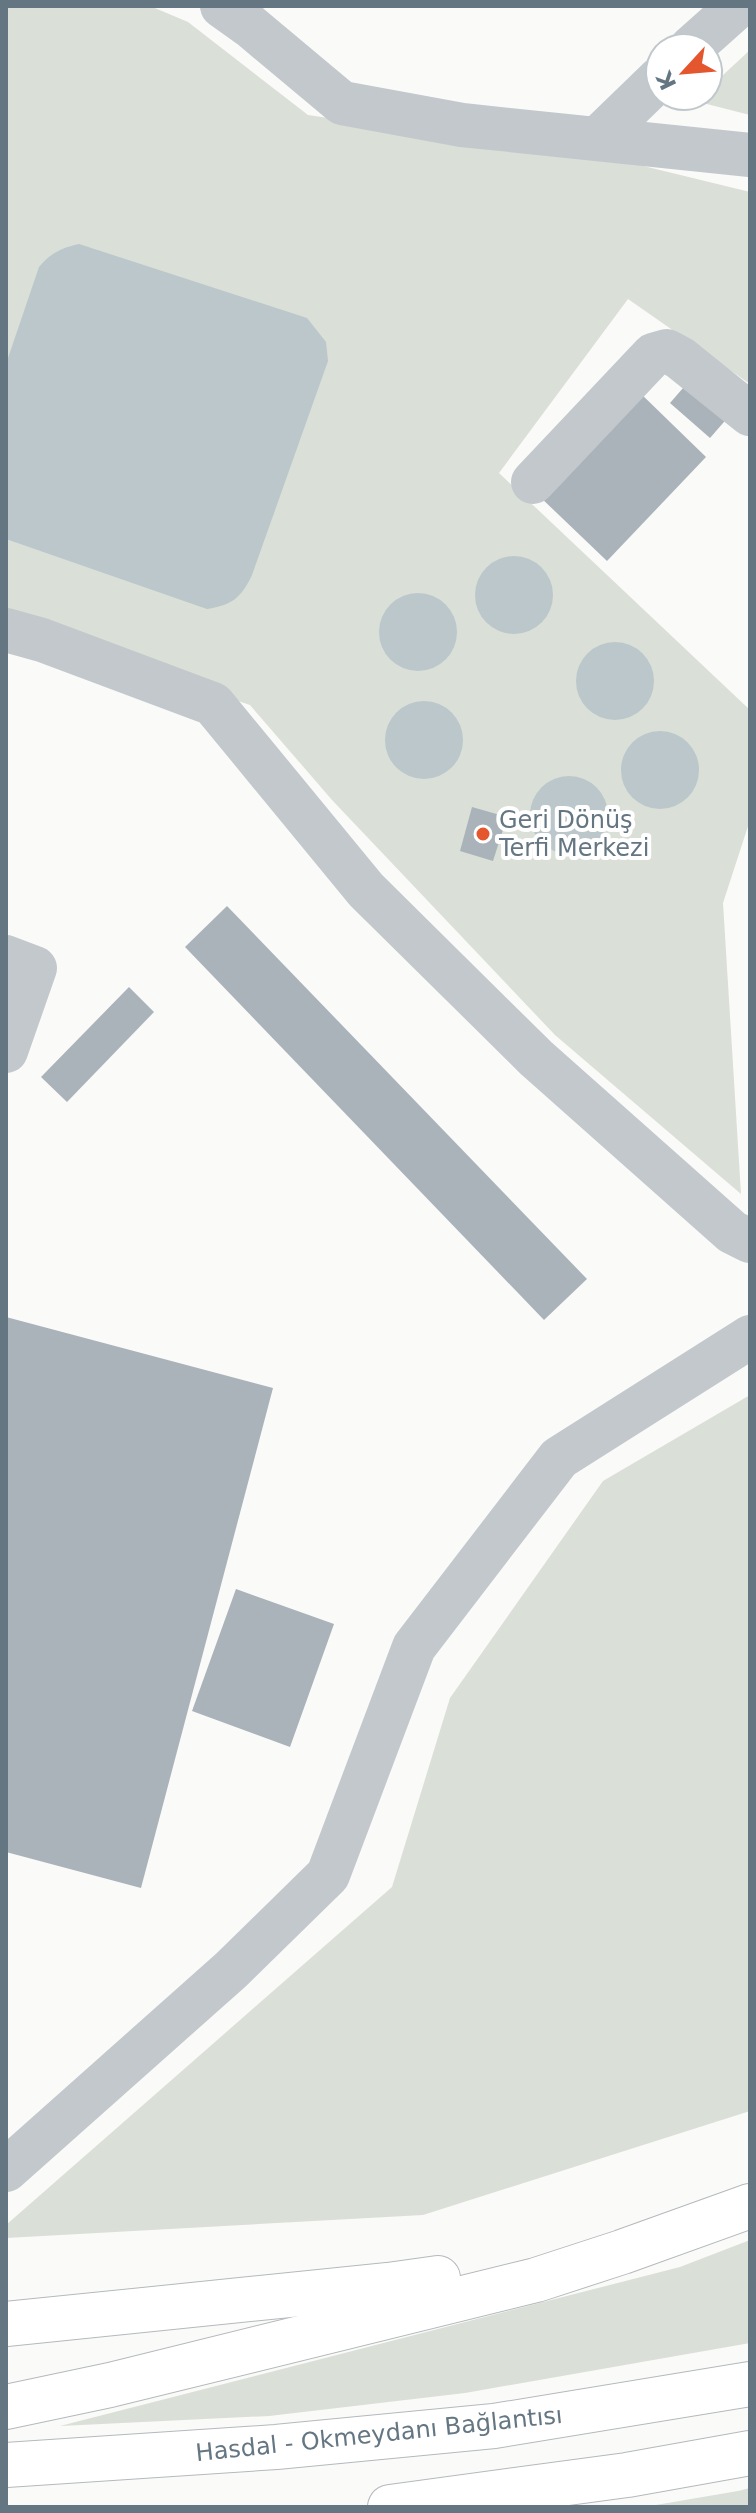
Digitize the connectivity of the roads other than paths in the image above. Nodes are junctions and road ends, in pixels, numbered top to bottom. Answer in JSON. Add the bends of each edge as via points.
{"nodes":[{"id":1,"x":738,"y":6,"type":"edge"},
{"id":2,"x":240,"y":13,"type":"edge"},
{"id":3,"x":709,"y":32,"type":"edge"},
{"id":4,"x":644,"y":93,"type":"edge"},
{"id":5,"x":598,"y":138,"type":"junction"},
{"id":6,"x":750,"y":155,"type":"edge"},
{"id":7,"x":750,"y":414,"type":"edge"},
{"id":8,"x":533,"y":482,"type":"dead end"},
{"id":9,"x":6,"y":630,"type":"edge"},
{"id":10,"x":6,"y":957,"type":"edge"},
{"id":11,"x":6,"y":1051,"type":"edge"},
{"id":12,"x":750,"y":1241,"type":"edge"},
{"id":13,"x":750,"y":1337,"type":"edge"},
{"id":14,"x":6,"y":2170,"type":"edge"},
{"id":15,"x":750,"y":2206,"type":"edge"},
{"id":16,"x":680,"y":2232,"type":"junction"},
{"id":17,"x":6,"y":2324,"type":"edge"},
{"id":18,"x":750,"y":2384,"type":"edge"},
{"id":19,"x":6,"y":2407,"type":"edge"},
{"id":20,"x":750,"y":2453,"type":"edge"},
{"id":21,"x":6,"y":2465,"type":"edge"},
{"id":22,"x":390,"y":2507,"type":"edge"}],
"edges":[{"from":1,"to":3,"type":"lane"},
{"from":2,"to":5,"type":"lane","via":[[342,103],[462,125]]},
{"from":4,"to":5,"type":"lane"},
{"from":5,"to":6,"type":"lane"},
{"from":7,"to":8,"type":"lane","via":[[680,358],[667,351],[653,355]]},
{"from":9,"to":12,"type":"lane","via":[[213,704],[400,924],[536,1058],[732,1232]]},
{"from":10,"to":11,"type":"lane","via":[[35,968]]},
{"from":13,"to":14,"type":"lane","via":[[559,1458],[414,1647],[328,1875],[231,1970]]},
{"from":15,"to":16,"type":"highway"},
{"from":16,"to":17,"type":"highway","via":[[388,2285]]},
{"from":16,"to":19,"type":"highway","via":[[536,2280]]},
{"from":18,"to":21,"type":"highway","name":"Hasdal - Okmeydanı Bağlantısı","via":[[494,2426]]},
{"from":20,"to":22,"type":"highway"}]}
